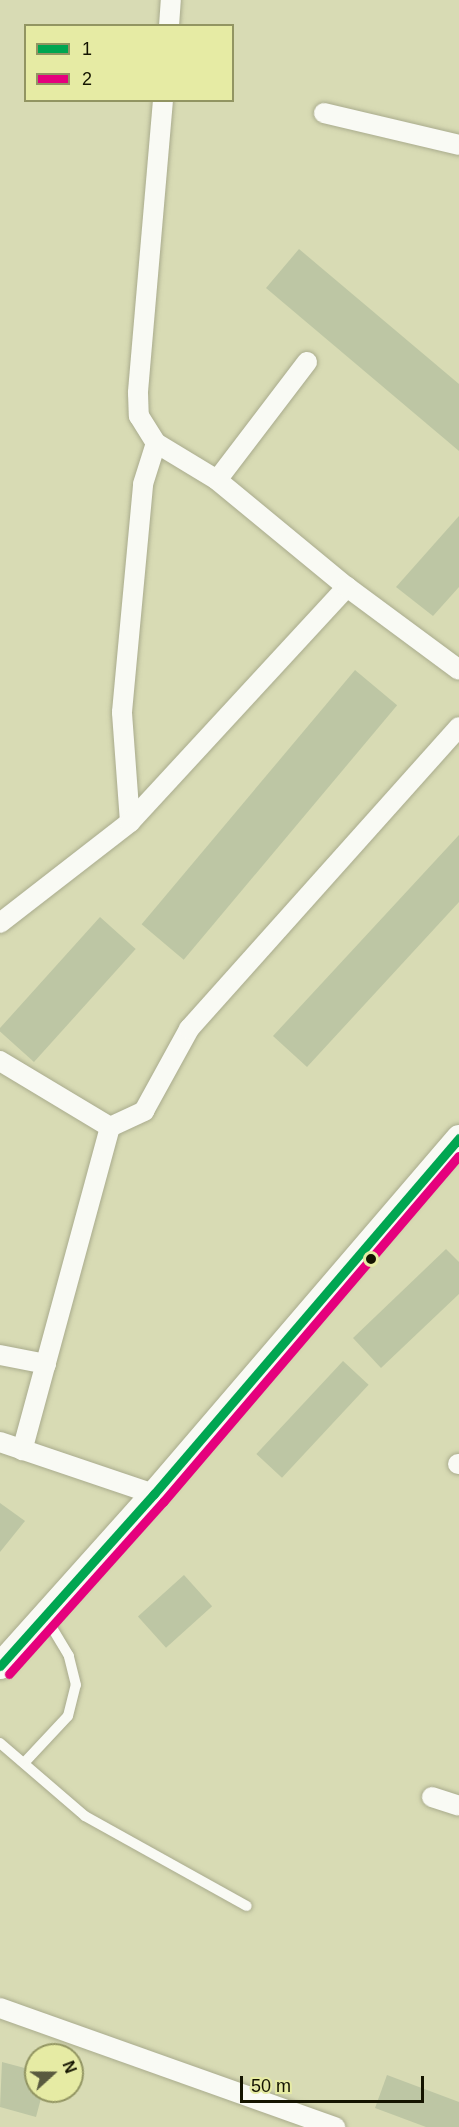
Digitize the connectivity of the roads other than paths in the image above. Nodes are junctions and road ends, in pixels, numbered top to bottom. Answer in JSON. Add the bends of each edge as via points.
{"nodes":[{"id":1,"x":171,"y":0,"type":"edge"},
{"id":2,"x":169,"y":24,"type":"edge"},
{"id":3,"x":163,"y":102,"type":"edge"},
{"id":4,"x":324,"y":113,"type":"dead end"},
{"id":5,"x":459,"y":145,"type":"edge"},
{"id":6,"x":307,"y":362,"type":"dead end"},
{"id":7,"x":156,"y":443,"type":"junction"},
{"id":8,"x":217,"y":480,"type":"junction"},
{"id":9,"x":347,"y":587,"type":"junction"},
{"id":10,"x":459,"y":670,"type":"edge"},
{"id":11,"x":459,"y":726,"type":"edge"},
{"id":12,"x":130,"y":822,"type":"junction"},
{"id":13,"x":0,"y":923,"type":"edge"},
{"id":14,"x":0,"y":1060,"type":"edge"},
{"id":15,"x":110,"y":1127,"type":"junction"},
{"id":16,"x":459,"y":1138,"type":"edge"},
{"id":17,"x":0,"y":1354,"type":"edge"},
{"id":18,"x":45,"y":1364,"type":"junction"},
{"id":19,"x":0,"y":1442,"type":"edge"},
{"id":20,"x":22,"y":1450,"type":"junction"},
{"id":21,"x":154,"y":1494,"type":"junction"},
{"id":22,"x":45,"y":1616,"type":"junction"},
{"id":23,"x":0,"y":1666,"type":"edge"},
{"id":24,"x":0,"y":1743,"type":"edge"},
{"id":25,"x":24,"y":1763,"type":"junction"},
{"id":26,"x":432,"y":1797,"type":"dead end"},
{"id":27,"x":459,"y":1806,"type":"edge"},
{"id":28,"x":247,"y":1906,"type":"dead end"},
{"id":29,"x":0,"y":2007,"type":"edge"},
{"id":30,"x":334,"y":2127,"type":"edge"}],
"edges":[{"from":1,"to":2,"type":"street"},
{"from":3,"to":7,"type":"street","via":[[138,393],[139,416]]},
{"from":4,"to":5,"type":"street"},
{"from":6,"to":8,"type":"street"},
{"from":7,"to":8,"type":"street"},
{"from":7,"to":12,"type":"street","via":[[143,484],[122,712]]},
{"from":8,"to":9,"type":"street"},
{"from":9,"to":10,"type":"street"},
{"from":9,"to":12,"type":"street"},
{"from":11,"to":15,"type":"street","via":[[189,1029],[144,1110]]},
{"from":12,"to":13,"type":"street"},
{"from":14,"to":15,"type":"street"},
{"from":15,"to":18,"type":"street"},
{"from":16,"to":21,"type":"street"},
{"from":17,"to":18,"type":"street"},
{"from":18,"to":20,"type":"street"},
{"from":19,"to":20,"type":"street"},
{"from":20,"to":21,"type":"street"},
{"from":21,"to":22,"type":"street"},
{"from":22,"to":23,"type":"street"},
{"from":22,"to":25,"type":"lane","via":[[69,1656],[76,1685],[68,1716]]},
{"from":24,"to":25,"type":"lane"},
{"from":25,"to":28,"type":"lane","via":[[85,1816]]},
{"from":26,"to":27,"type":"street"},
{"from":29,"to":30,"type":"street"}]}
